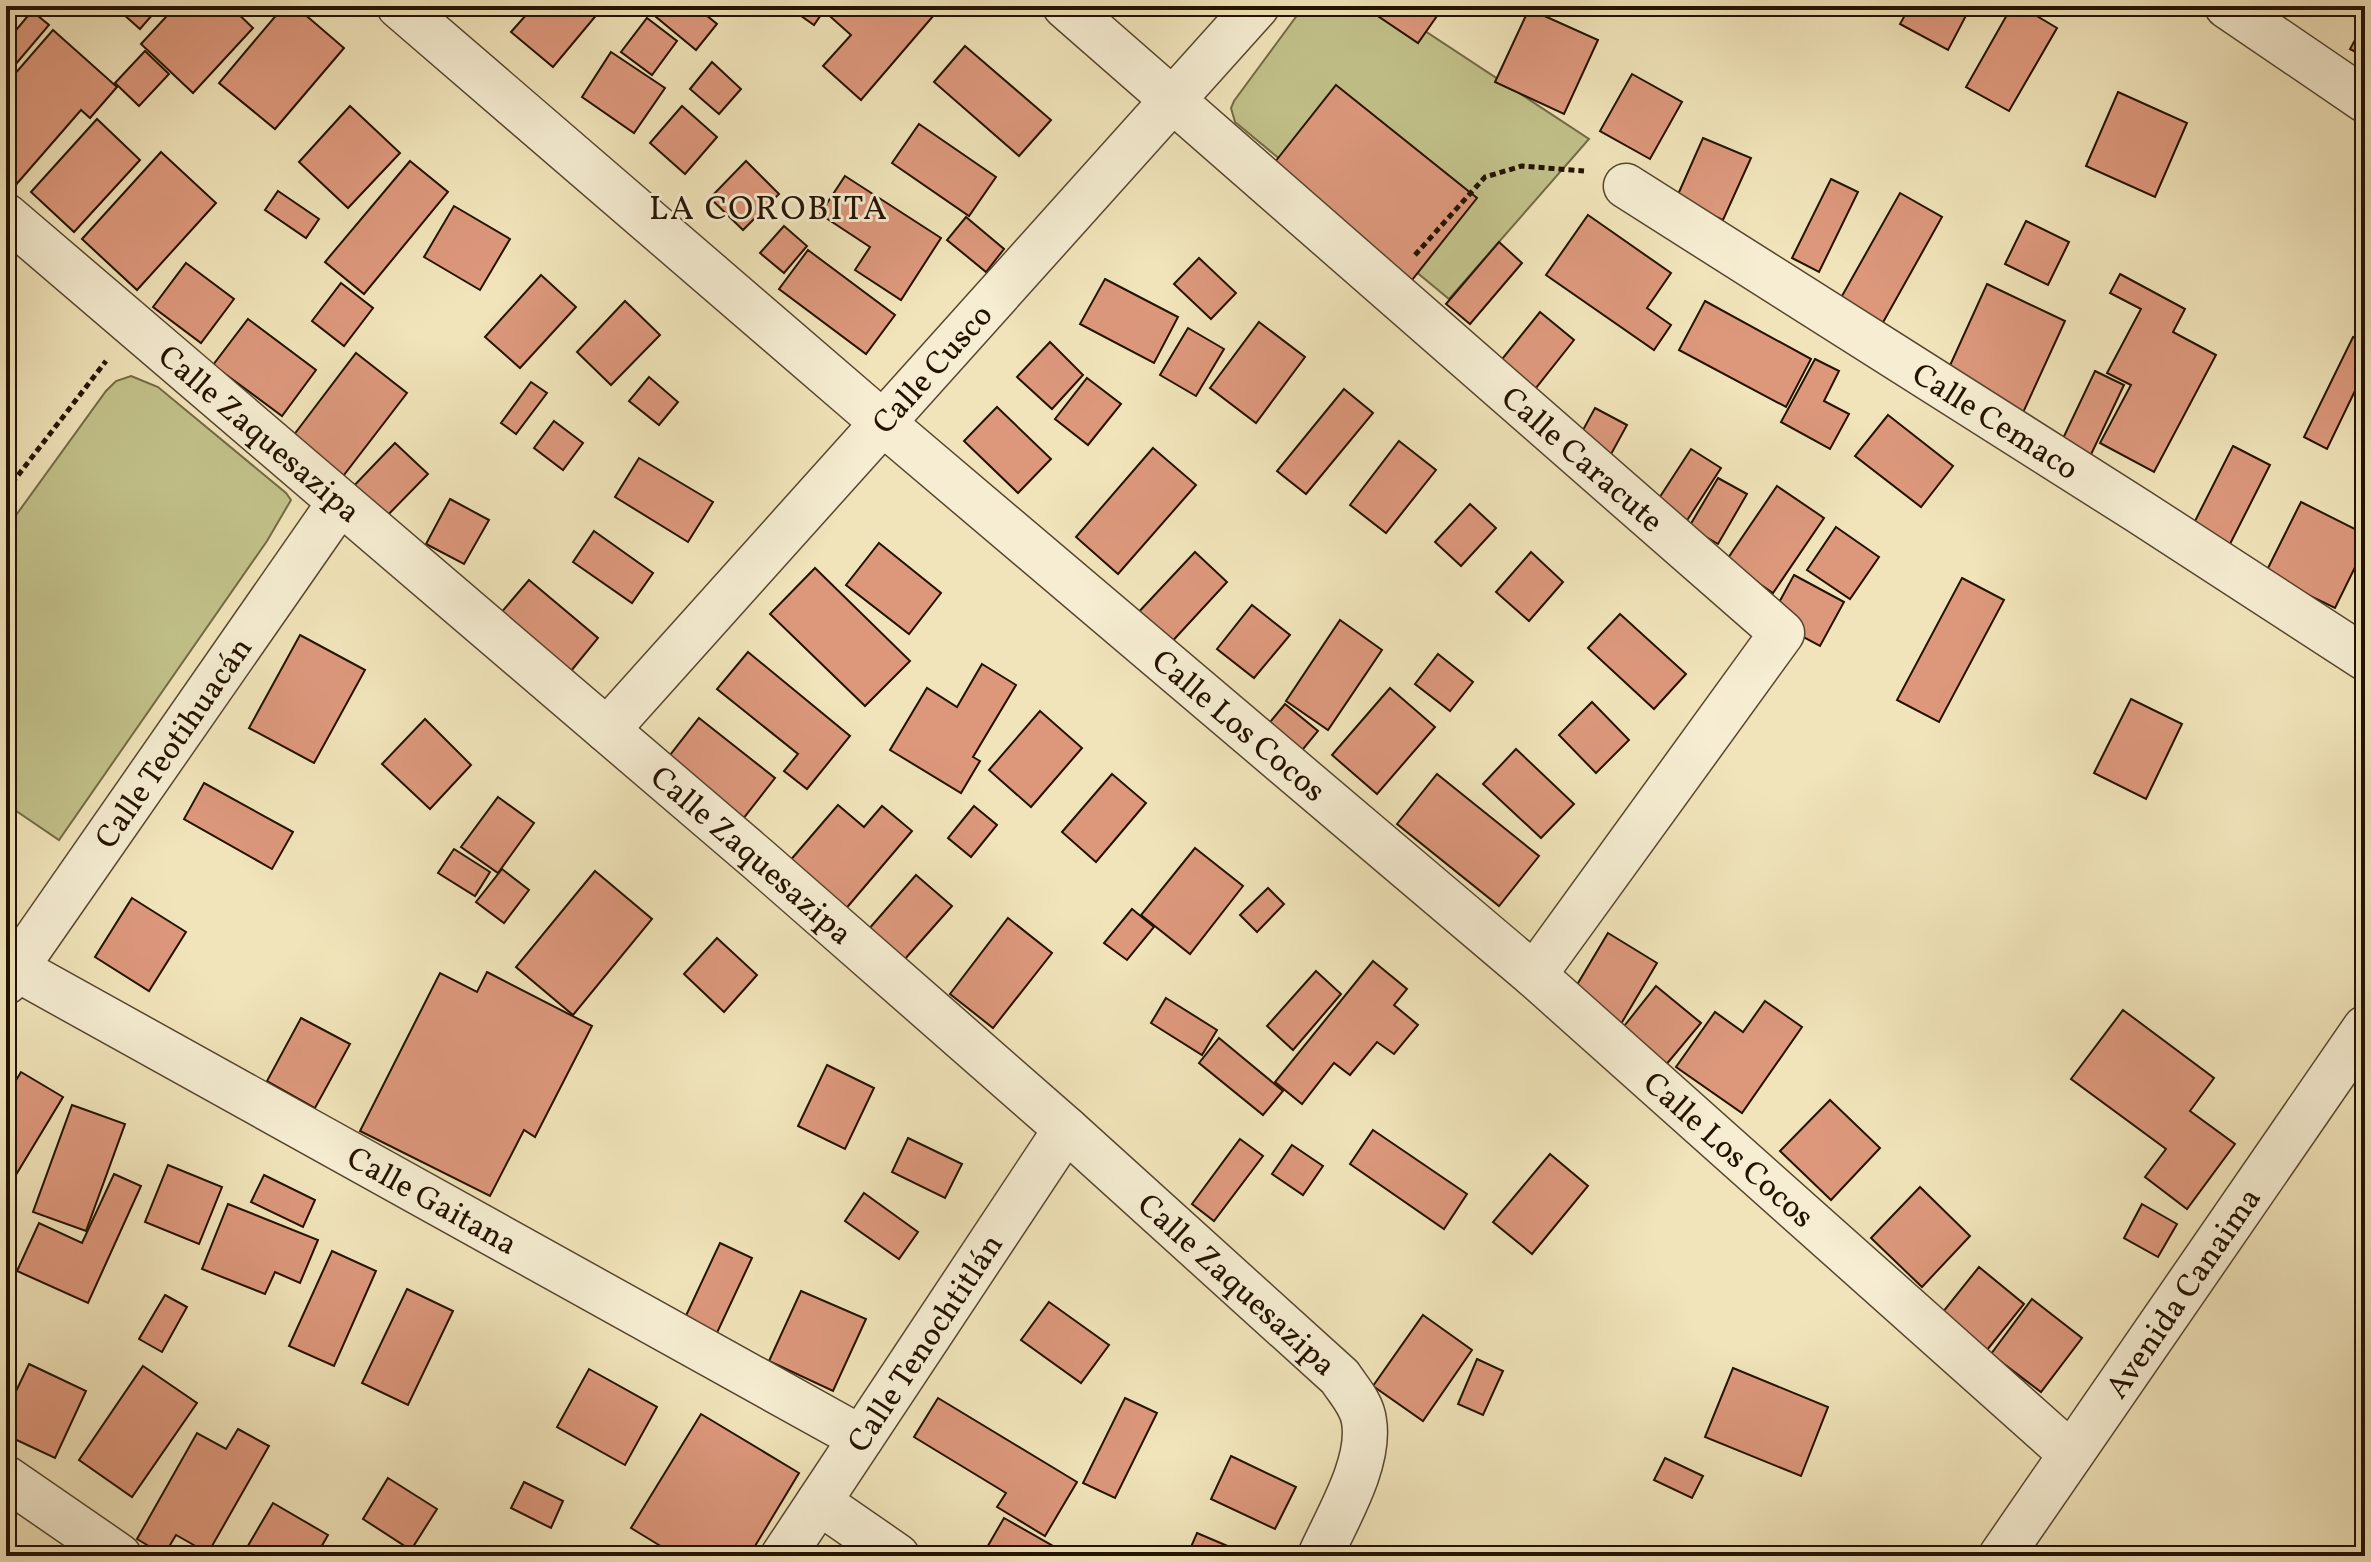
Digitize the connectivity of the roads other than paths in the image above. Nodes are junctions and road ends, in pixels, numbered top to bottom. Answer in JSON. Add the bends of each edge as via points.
{"nodes":[{"id":1,"x":399,"y":6,"type":"edge"},
{"id":2,"x":1065,"y":6,"type":"edge"},
{"id":3,"x":1257,"y":6,"type":"edge"},
{"id":4,"x":2227,"y":6,"type":"edge"},
{"id":5,"x":2365,"y":100,"type":"edge"},
{"id":6,"x":1173,"y":101,"type":"junction"},
{"id":7,"x":1626,"y":186,"type":"road end"},
{"id":8,"x":6,"y":216,"type":"edge"},
{"id":9,"x":883,"y":423,"type":"junction"},
{"id":10,"x":340,"y":502,"type":"junction"},
{"id":11,"x":2365,"y":658,"type":"edge"},
{"id":12,"x":607,"y":730,"type":"junction"},
{"id":13,"x":9,"y":971,"type":"edge"},
{"id":14,"x":1534,"y":975,"type":"junction"},
{"id":15,"x":2365,"y":1028,"type":"edge"},
{"id":16,"x":1066,"y":1129,"type":"junction"},
{"id":17,"x":861,"y":1438,"type":"junction"},
{"id":18,"x":2071,"y":1454,"type":"junction"},
{"id":19,"x":6,"y":1478,"type":"edge"},
{"id":20,"x":819,"y":1502,"type":"junction"},
{"id":21,"x":119,"y":1556,"type":"edge"},
{"id":22,"x":783,"y":1556,"type":"edge"},
{"id":23,"x":897,"y":1556,"type":"edge"},
{"id":24,"x":1320,"y":1556,"type":"edge"},
{"id":25,"x":2001,"y":1556,"type":"edge"}],
"edges":[{"from":1,"to":9,"type":"street","name":"Calle Los Cocos"},
{"from":2,"to":6,"type":"street","name":"Calle Caracute"},
{"from":3,"to":6,"type":"street","name":"Calle Cusco"},
{"from":4,"to":5,"type":"street"},
{"from":6,"to":9,"type":"street","name":"Calle Cusco"},
{"from":6,"to":14,"type":"street","name":"Calle Caracute","via":[[1782,633]]},
{"from":7,"to":11,"type":"street","name":"Calle Cemaco"},
{"from":8,"to":10,"type":"street","name":"Calle Zaquesazipa"},
{"from":9,"to":12,"type":"street","name":"Calle Cusco"},
{"from":9,"to":14,"type":"street","name":"Calle Los Cocos"},
{"from":10,"to":12,"type":"street","name":"Calle Zaquesazipa"},
{"from":10,"to":13,"type":"street","name":"Calle Teotihuacán"},
{"from":12,"to":16,"type":"street","name":"Calle Zaquesazipa"},
{"from":13,"to":17,"type":"street","name":"Calle Gaitana"},
{"from":14,"to":18,"type":"street","name":"Calle Los Cocos"},
{"from":15,"to":18,"type":"street","name":"Avenida Canaima"},
{"from":16,"to":17,"type":"street","name":"Calle Tenochtitlán"},
{"from":16,"to":24,"type":"street","name":"Calle Zaquesazipa","via":[[1340,1377],[1359,1404],[1364,1445],[1351,1489]]},
{"from":17,"to":20,"type":"street","name":"Calle Tenochtitlán"},
{"from":18,"to":25,"type":"street","name":"Avenida Canaima"},
{"from":19,"to":21,"type":"street"},
{"from":20,"to":22,"type":"street","name":"Calle Tenochtitlán"},
{"from":20,"to":23,"type":"street"}]}
